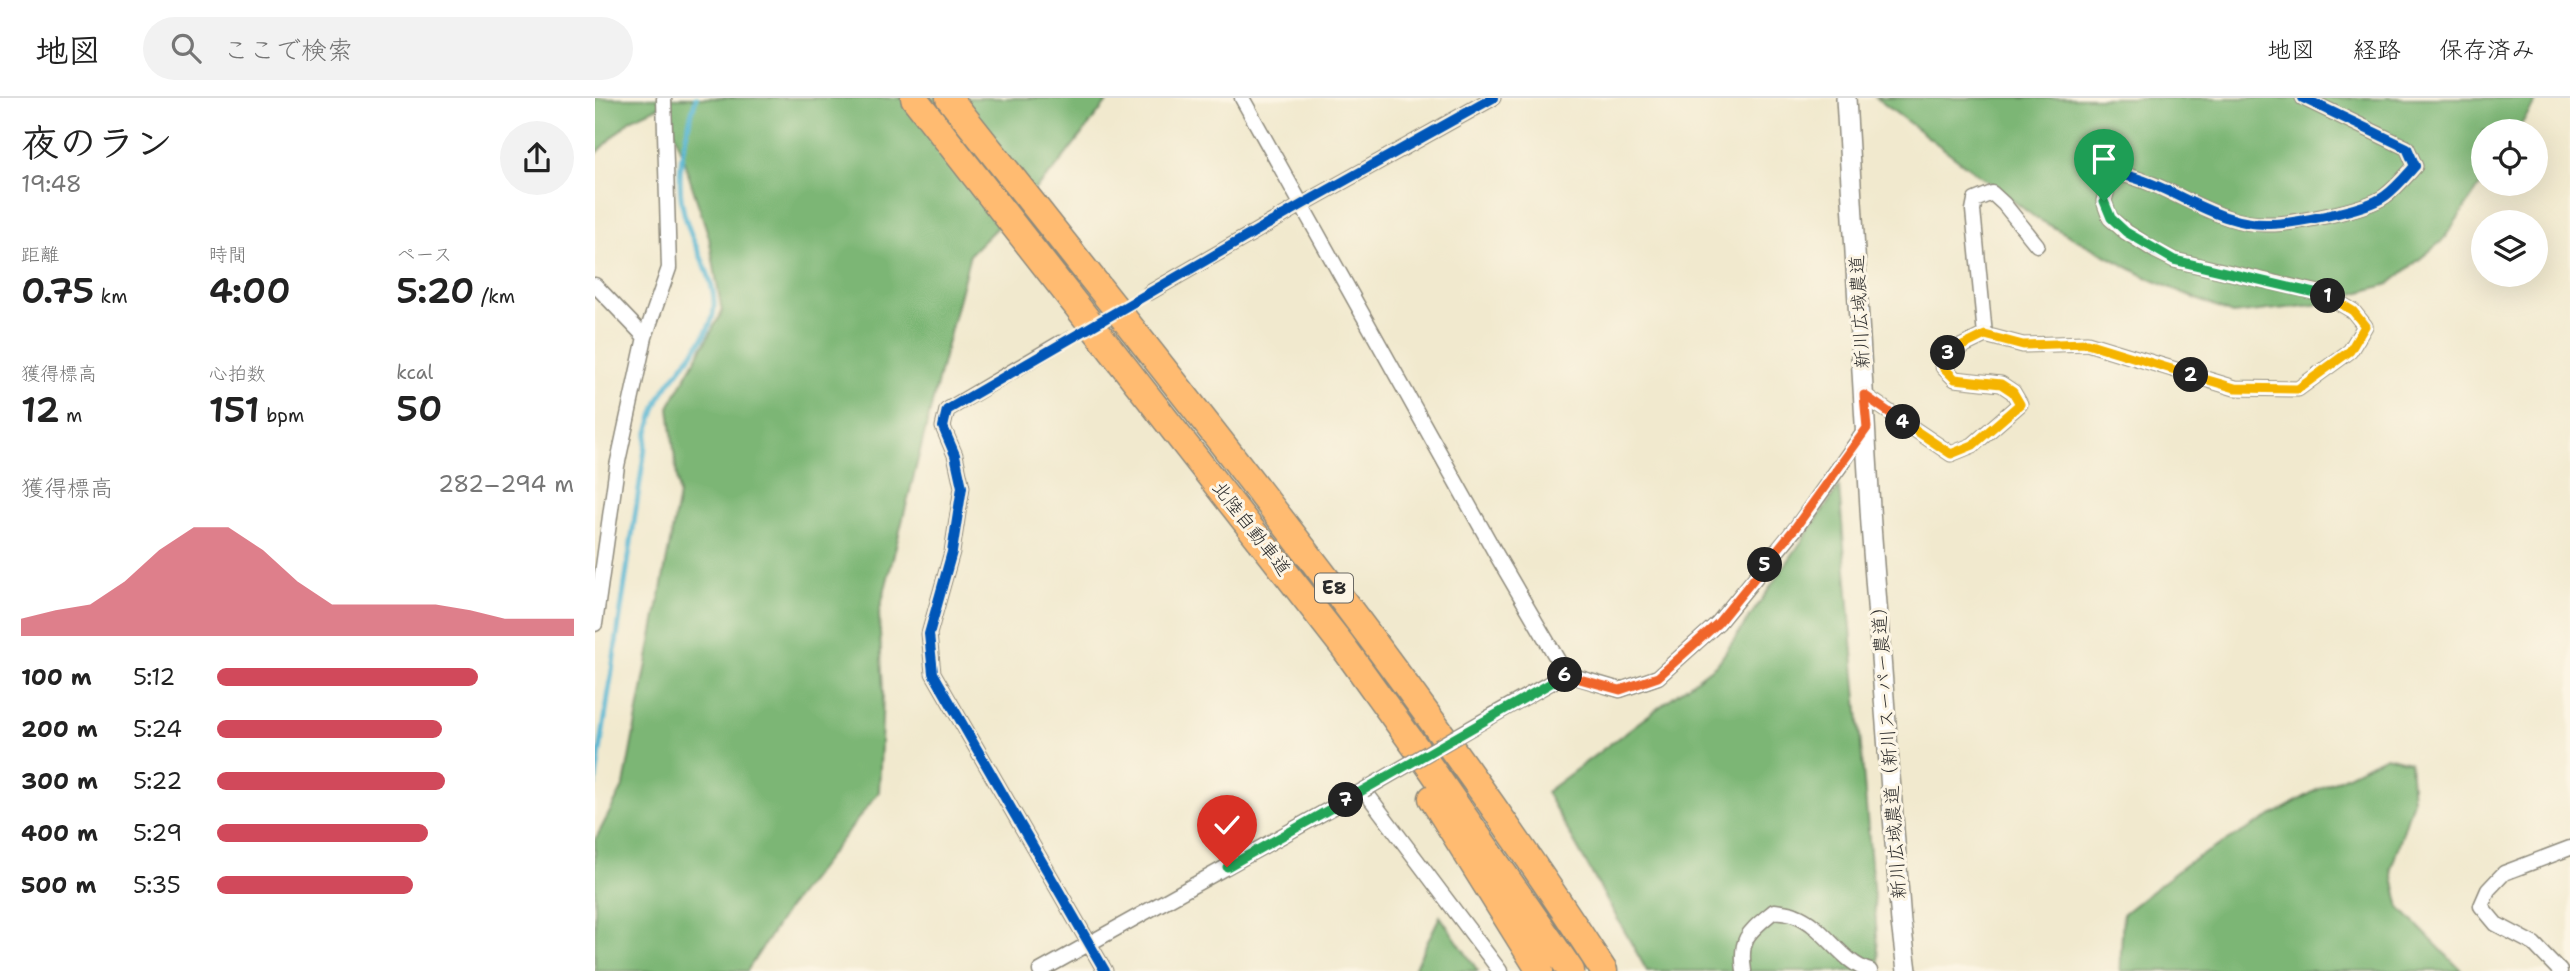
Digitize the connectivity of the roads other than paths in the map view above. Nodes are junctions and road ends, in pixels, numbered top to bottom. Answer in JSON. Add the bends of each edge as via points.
{"nodes":[{"id":1,"x":664,"y":98,"type":"edge"},
{"id":2,"x":914,"y":98,"type":"edge"},
{"id":3,"x":949,"y":98,"type":"edge"},
{"id":4,"x":1242,"y":98,"type":"edge"},
{"id":5,"x":1493,"y":98,"type":"edge"},
{"id":6,"x":1846,"y":98,"type":"edge"},
{"id":7,"x":2303,"y":98,"type":"edge"},
{"id":8,"x":1303,"y":204,"type":"junction"},
{"id":9,"x":2037,"y":245,"type":"dead end"},
{"id":10,"x":595,"y":285,"type":"edge"},
{"id":11,"x":1149,"y":293,"type":"tunnel mouth"},
{"id":12,"x":1985,"y":335,"type":"junction"},
{"id":13,"x":645,"y":337,"type":"junction"},
{"id":14,"x":1061,"y":343,"type":"tunnel mouth"},
{"id":15,"x":1147,"y":393,"type":"junction"},
{"id":16,"x":1864,"y":395,"type":"junction"},
{"id":17,"x":1867,"y":428,"type":"junction"},
{"id":18,"x":1871,"y":525,"type":"joint"},
{"id":19,"x":595,"y":624,"type":"edge"},
{"id":20,"x":1566,"y":674,"type":"junction"},
{"id":21,"x":1364,"y":790,"type":"junction"},
{"id":22,"x":2570,"y":848,"type":"edge"},
{"id":23,"x":1089,"y":943,"type":"junction"},
{"id":24,"x":1040,"y":971,"type":"edge"},
{"id":25,"x":1105,"y":971,"type":"edge"},
{"id":26,"x":1500,"y":971,"type":"edge"},
{"id":27,"x":1540,"y":971,"type":"edge"},
{"id":28,"x":1570,"y":971,"type":"edge"},
{"id":29,"x":1604,"y":971,"type":"edge"},
{"id":30,"x":1744,"y":971,"type":"edge"},
{"id":31,"x":1870,"y":971,"type":"edge"},
{"id":32,"x":1907,"y":971,"type":"edge"},
{"id":33,"x":2560,"y":971,"type":"edge"}],
"edges":[{"from":1,"to":13,"type":"street","via":[[669,268]]},
{"from":2,"to":15,"type":"highway","name":"北陸自動車道","number":"E8"},
{"from":3,"to":29,"type":"highway","name":"北陸自動車道","number":"E8","via":[[1367,630]]},
{"from":4,"to":8,"type":"street"},
{"from":5,"to":8,"type":"street"},
{"from":6,"to":16,"type":"street","name":"新川広域農道"},
{"from":7,"to":12,"type":"street","via":[[2407,148],[2415,166],[2383,198],[2357,208],[2269,225],[2227,218],[2142,178],[2120,174],[2108,186],[2104,201],[2111,218],[2126,232],[2174,260],[2324,294],[2353,311],[2365,326],[2350,351],[2298,389],[2235,388],[2087,343],[2023,345]]},
{"from":8,"to":11,"type":"street"},
{"from":8,"to":20,"type":"street"},
{"from":9,"to":12,"type":"street","via":[[1992,193],[1975,200]]},
{"from":10,"to":13,"type":"street"},
{"from":12,"to":16,"type":"street","via":[[1944,355],[1943,367],[1955,379],[2001,384],[2020,404],[1973,445],[1951,454]]},
{"from":13,"to":19,"type":"street","via":[[617,466]]},
{"from":14,"to":23,"type":"street","via":[[947,410],[943,427],[962,486],[952,552],[929,634],[933,673]]},
{"from":15,"to":27,"type":"highway","via":[[1396,746]]},
{"from":15,"to":28,"type":"highway","name":"北陸自動車道","number":"E8","via":[[1342,645]]},
{"from":16,"to":17,"type":"street","name":"新川広域農道"},
{"from":17,"to":18,"type":"street","name":"新川広域農道"},
{"from":17,"to":20,"type":"street","via":[[1795,528],[1718,623],[1658,677],[1620,690]]},
{"from":18,"to":32,"type":"street","name":"新川広域農道（新川スーパー農道）"},
{"from":20,"to":21,"type":"street","bridge":true},
{"from":21,"to":23,"type":"street"},
{"from":21,"to":26,"type":"street"},
{"from":22,"to":33,"type":"street","via":[[2504,873],[2481,906],[2496,924],[2534,944]]},
{"from":23,"to":24,"type":"street"},
{"from":23,"to":25,"type":"street"},
{"from":30,"to":31,"type":"street","via":[[1741,950],[1747,934],[1773,911],[1795,914],[1859,968]]}]}
